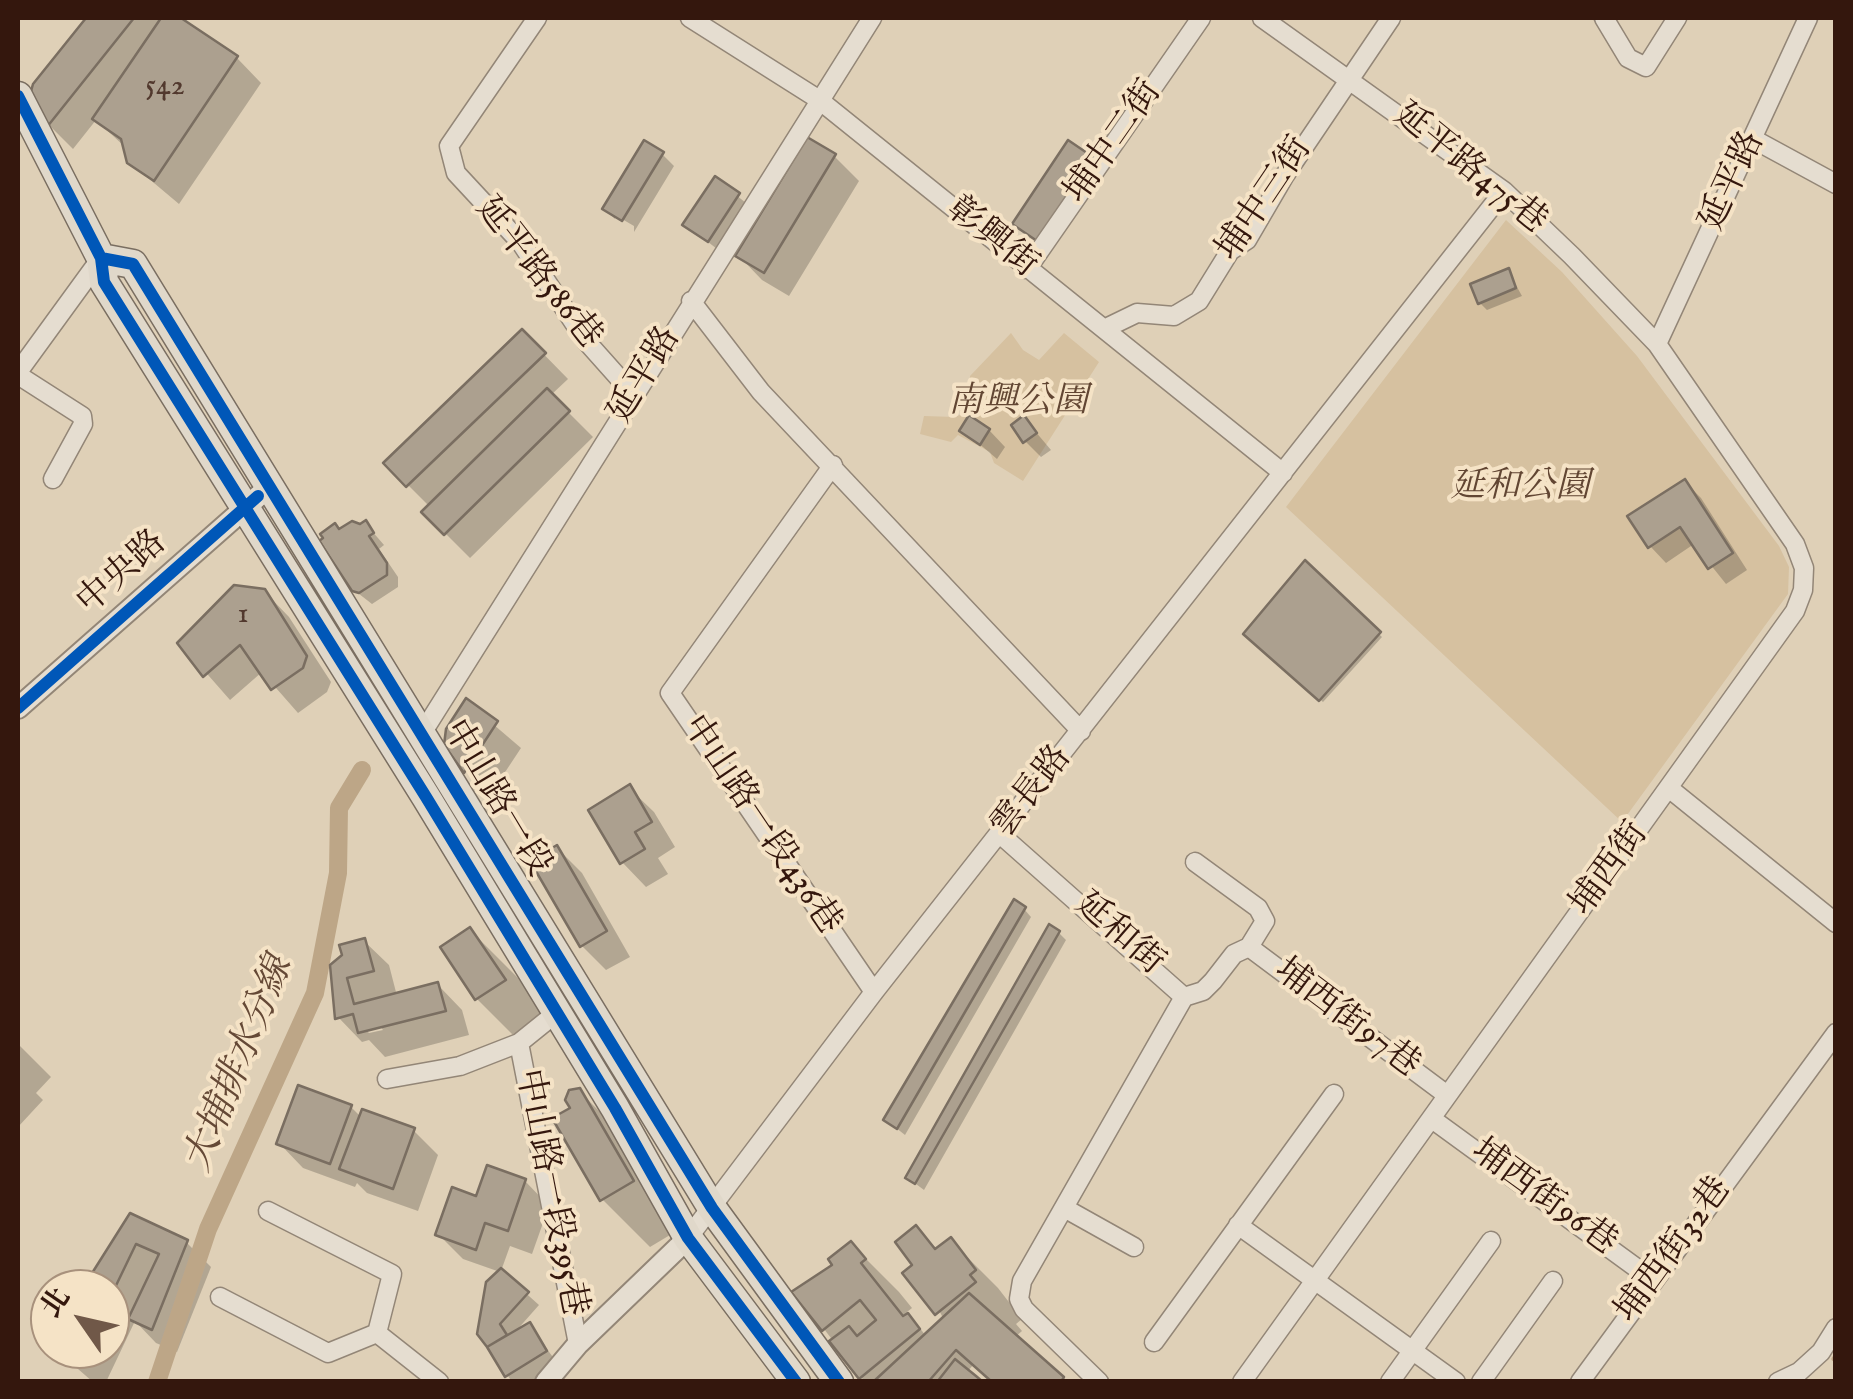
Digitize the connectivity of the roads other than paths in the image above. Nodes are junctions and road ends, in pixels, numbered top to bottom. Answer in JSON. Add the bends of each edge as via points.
{"nodes":[{"id":1,"x":536,"y":18,"type":"edge"},
{"id":2,"x":690,"y":18,"type":"edge"},
{"id":3,"x":872,"y":18,"type":"edge"},
{"id":4,"x":1201,"y":18,"type":"edge"},
{"id":5,"x":1262,"y":18,"type":"edge"},
{"id":6,"x":1391,"y":18,"type":"edge"},
{"id":7,"x":1604,"y":18,"type":"edge"},
{"id":8,"x":1676,"y":18,"type":"edge"},
{"id":9,"x":1808,"y":18,"type":"edge"},
{"id":10,"x":1349,"y":76,"type":"junction"},
{"id":11,"x":18,"y":96,"type":"edge"},
{"id":12,"x":818,"y":99,"type":"junction"},
{"id":13,"x":1755,"y":140,"type":"junction"},
{"id":14,"x":1834,"y":178,"type":"edge"},
{"id":15,"x":1504,"y":190,"type":"junction"},
{"id":16,"x":102,"y":258,"type":"junction"},
{"id":17,"x":1027,"y":269,"type":"junction"},
{"id":18,"x":691,"y":301,"type":"junction"},
{"id":19,"x":1106,"y":328,"type":"junction"},
{"id":20,"x":1657,"y":344,"type":"junction"},
{"id":21,"x":18,"y":374,"type":"edge"},
{"id":22,"x":635,"y":396,"type":"junction"},
{"id":23,"x":833,"y":465,"type":"junction"},
{"id":24,"x":1283,"y":474,"type":"junction"},
{"id":25,"x":53,"y":479,"type":"dead end"},
{"id":26,"x":270,"y":486,"type":"junction"},
{"id":27,"x":247,"y":504,"type":"junction"},
{"id":28,"x":18,"y":708,"type":"edge"},
{"id":29,"x":1081,"y":731,"type":"junction"},
{"id":30,"x":421,"y":735,"type":"junction"},
{"id":31,"x":1670,"y":790,"type":"junction"},
{"id":32,"x":1001,"y":835,"type":"junction"},
{"id":33,"x":1196,"y":862,"type":"dead end"},
{"id":34,"x":1836,"y":922,"type":"edge"},
{"id":35,"x":1248,"y":947,"type":"junction"},
{"id":36,"x":874,"y":992,"type":"junction"},
{"id":37,"x":1184,"y":997,"type":"junction"},
{"id":38,"x":555,"y":1014,"type":"junction"},
{"id":39,"x":1836,"y":1033,"type":"edge"},
{"id":40,"x":519,"y":1043,"type":"junction"},
{"id":41,"x":387,"y":1079,"type":"dead end"},
{"id":42,"x":1334,"y":1094,"type":"dead end"},
{"id":43,"x":1447,"y":1095,"type":"junction"},
{"id":44,"x":1432,"y":1119,"type":"junction"},
{"id":45,"x":712,"y":1208,"type":"junction"},
{"id":46,"x":1066,"y":1209,"type":"junction"},
{"id":47,"x":268,"y":1211,"type":"dead end"},
{"id":48,"x":1238,"y":1224,"type":"junction"},
{"id":49,"x":688,"y":1238,"type":"junction"},
{"id":50,"x":1491,"y":1241,"type":"dead end"},
{"id":51,"x":1134,"y":1247,"type":"dead end"},
{"id":52,"x":1653,"y":1280,"type":"junction"},
{"id":53,"x":1553,"y":1281,"type":"dead end"},
{"id":54,"x":1316,"y":1282,"type":"junction"},
{"id":55,"x":220,"y":1297,"type":"dead end"},
{"id":56,"x":1836,"y":1328,"type":"edge"},
{"id":57,"x":377,"y":1333,"type":"junction"},
{"id":58,"x":1154,"y":1342,"type":"dead end"},
{"id":59,"x":578,"y":1344,"type":"junction"},
{"id":60,"x":1412,"y":1350,"type":"junction"},
{"id":61,"x":557,"y":1378,"type":"edge"},
{"id":62,"x":1092,"y":1379,"type":"edge"},
{"id":63,"x":439,"y":1382,"type":"edge"},
{"id":64,"x":796,"y":1382,"type":"edge"},
{"id":65,"x":839,"y":1382,"type":"edge"},
{"id":66,"x":1242,"y":1382,"type":"edge"},
{"id":67,"x":1390,"y":1382,"type":"edge"},
{"id":68,"x":1456,"y":1382,"type":"edge"},
{"id":69,"x":1480,"y":1382,"type":"edge"},
{"id":70,"x":1580,"y":1382,"type":"edge"},
{"id":71,"x":1778,"y":1382,"type":"edge"}],
"edges":[{"from":1,"to":22,"type":"street","name":"延平路586巷","via":[[449,146],[456,172],[521,244],[586,341]]},
{"from":2,"to":12,"type":"street","name":"彰興街"},
{"from":3,"to":12,"type":"street","name":"延平路"},
{"from":4,"to":17,"type":"street","name":"埔中二街"},
{"from":5,"to":10,"type":"street","name":"延平路475巷"},
{"from":6,"to":10,"type":"street","name":"埔中三街"},
{"from":7,"to":8,"type":"street","via":[[1628,58],[1646,68]]},
{"from":9,"to":13,"type":"street","name":"延平路"},
{"from":10,"to":15,"type":"street","name":"延平路475巷"},
{"from":10,"to":19,"type":"street","name":"埔中三街","via":[[1247,240],[1230,251],[1199,301],[1174,316],[1136,314]]},
{"from":11,"to":16,"type":"main road","name":"中山路一段"},
{"from":12,"to":17,"type":"street","name":"彰興街"},
{"from":12,"to":18,"type":"street","name":"延平路"},
{"from":13,"to":14,"type":"street"},
{"from":13,"to":20,"type":"street","name":"延平路"},
{"from":15,"to":20,"type":"street","name":"延平路475巷"},
{"from":15,"to":24,"type":"street","name":"雲長路"},
{"from":16,"to":21,"type":"street"},
{"from":16,"to":26,"type":"main road","name":"中山路一段","via":[[133,264]]},
{"from":16,"to":27,"type":"main road","name":"中山路一段","via":[[104,282]]},
{"from":17,"to":19,"type":"street","name":"彰興街"},
{"from":18,"to":22,"type":"street","name":"延平路"},
{"from":18,"to":23,"type":"street","via":[[761,392]]},
{"from":19,"to":24,"type":"street","name":"彰興街"},
{"from":20,"to":31,"type":"street","name":"埔西街","via":[[1795,544],[1804,568],[1795,611]]},
{"from":21,"to":25,"type":"street","via":[[82,416]]},
{"from":22,"to":30,"type":"street","name":"延平路"},
{"from":23,"to":29,"type":"street"},
{"from":23,"to":36,"type":"street","name":"中山路一段436巷","via":[[670,693]]},
{"from":24,"to":29,"type":"street","name":"雲長路"},
{"from":26,"to":27,"type":"street","name":"中央路"},
{"from":26,"to":30,"type":"main road","name":"中山路一段"},
{"from":27,"to":28,"type":"street","name":"中央路"},
{"from":27,"to":38,"type":"main road","name":"中山路一段"},
{"from":29,"to":32,"type":"street","name":"雲長路"},
{"from":30,"to":45,"type":"main road","name":"中山路一段"},
{"from":31,"to":34,"type":"street"},
{"from":31,"to":43,"type":"street","name":"埔西街"},
{"from":32,"to":36,"type":"street","name":"雲長路"},
{"from":32,"to":37,"type":"street","name":"延和街"},
{"from":33,"to":35,"type":"street","name":"埔西街97巷","via":[[1258,908],[1264,921]]},
{"from":35,"to":37,"type":"street","via":[[1202,991]]},
{"from":35,"to":43,"type":"street","name":"埔西街97巷"},
{"from":36,"to":45,"type":"street","name":"雲長路"},
{"from":37,"to":46,"type":"street","name":"延和街"},
{"from":38,"to":40,"type":"street","name":"中山路一段395巷"},
{"from":38,"to":49,"type":"main road","name":"中山路一段"},
{"from":39,"to":52,"type":"street","name":"埔西街32巷"},
{"from":40,"to":41,"type":"street","name":"中山路一段395巷","via":[[460,1066]]},
{"from":40,"to":59,"type":"street","name":"中山路一段395巷"},
{"from":42,"to":48,"type":"street"},
{"from":43,"to":44,"type":"street","name":"埔西街"},
{"from":44,"to":52,"type":"street","name":"埔西街96巷"},
{"from":44,"to":54,"type":"street","name":"埔西街"},
{"from":45,"to":49,"type":"street","name":"雲長路"},
{"from":45,"to":65,"type":"main road","name":"中山路一段"},
{"from":46,"to":51,"type":"street"},
{"from":46,"to":62,"type":"street","name":"延和街","via":[[1022,1280],[1019,1299]]},
{"from":47,"to":57,"type":"street","via":[[392,1274]]},
{"from":48,"to":54,"type":"street"},
{"from":48,"to":58,"type":"street"},
{"from":49,"to":59,"type":"street","name":"雲長路"},
{"from":49,"to":64,"type":"main road","name":"中山路一段"},
{"from":50,"to":60,"type":"street"},
{"from":52,"to":70,"type":"street","name":"埔西街32巷"},
{"from":53,"to":69,"type":"street"},
{"from":54,"to":60,"type":"street"},
{"from":54,"to":66,"type":"street","name":"埔西街"},
{"from":55,"to":57,"type":"street","via":[[328,1353]]},
{"from":56,"to":71,"type":"street","via":[[1821,1352]]},
{"from":57,"to":63,"type":"street"},
{"from":59,"to":61,"type":"street","name":"雲長路"},
{"from":60,"to":67,"type":"street"},
{"from":60,"to":68,"type":"street"}]}
